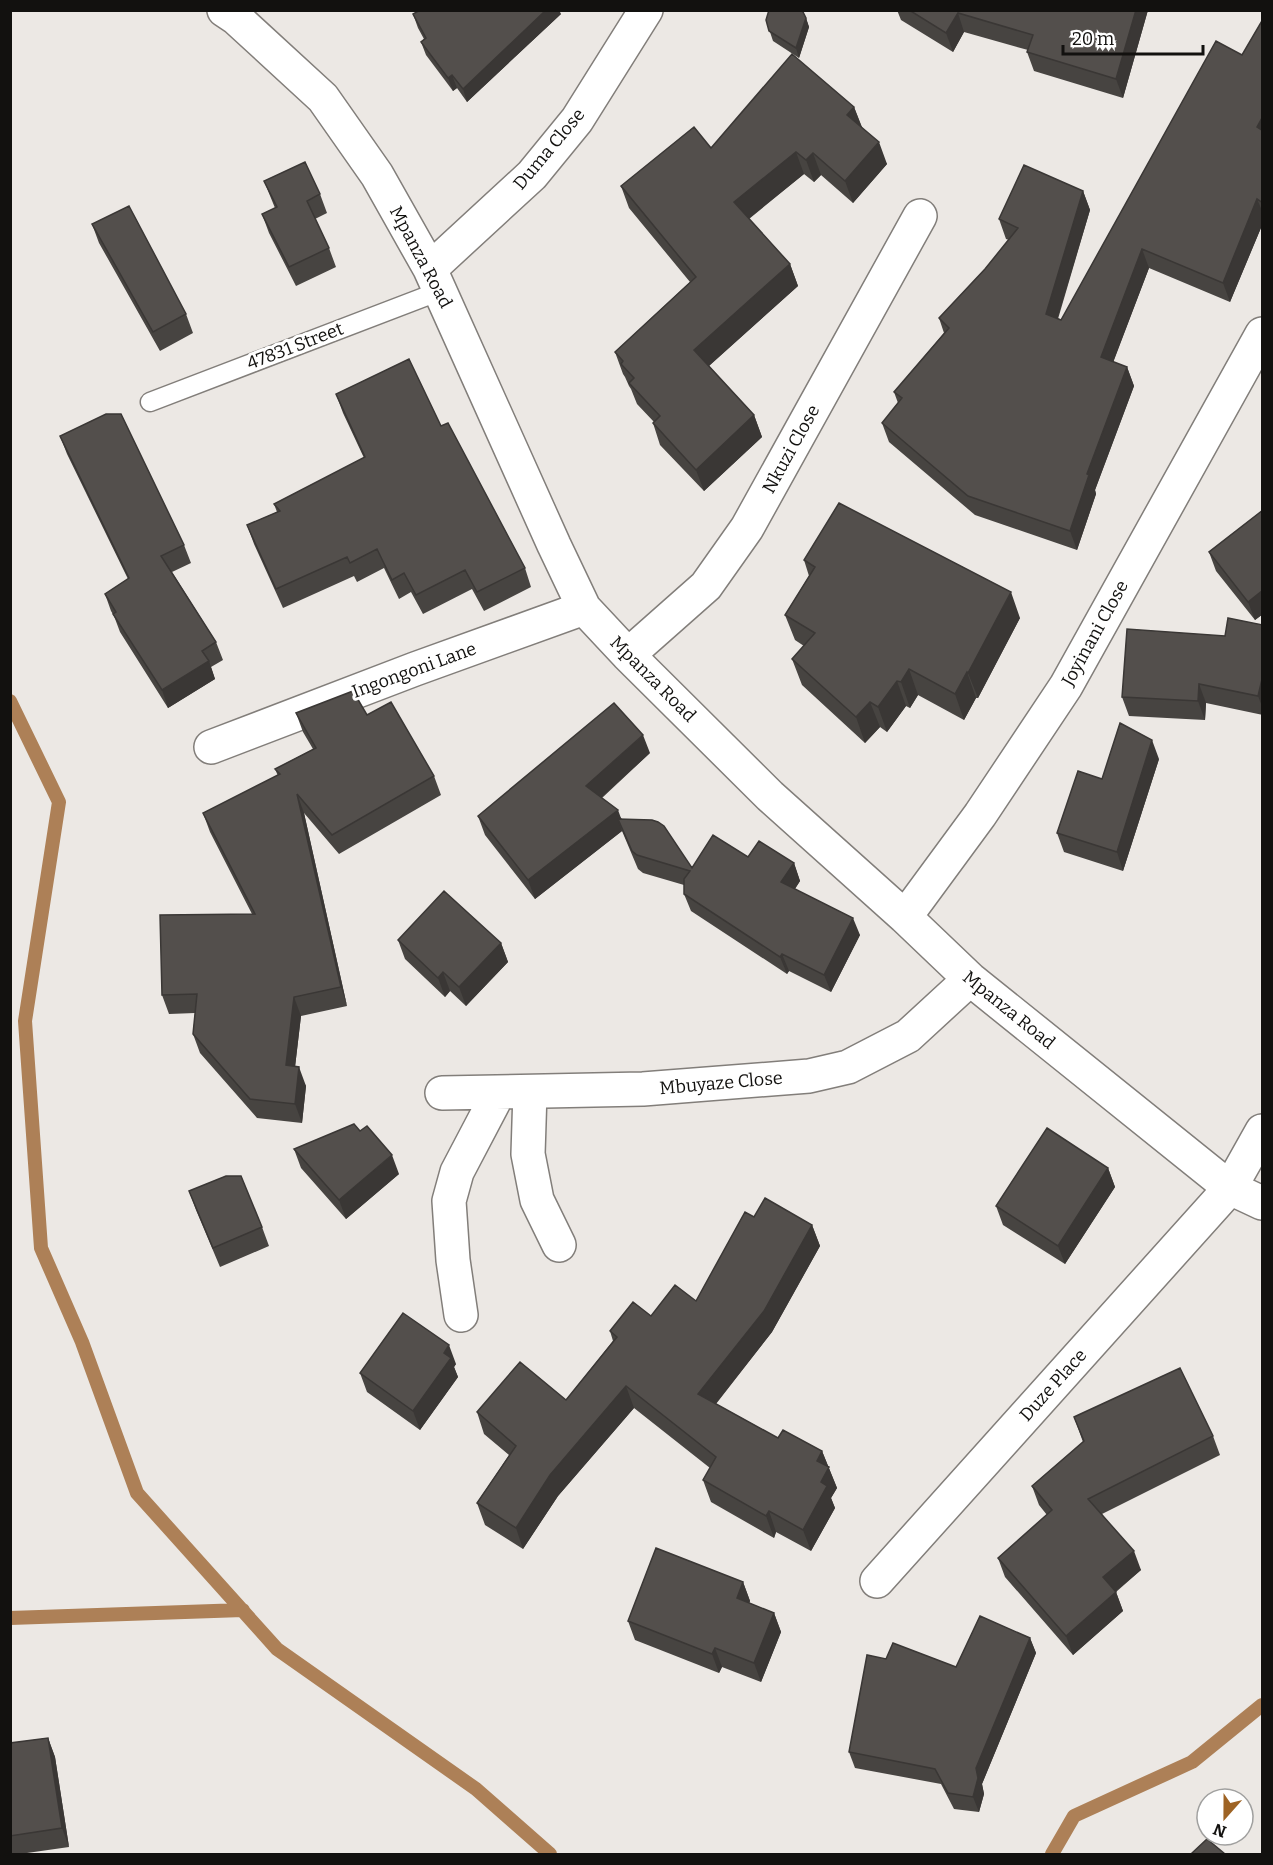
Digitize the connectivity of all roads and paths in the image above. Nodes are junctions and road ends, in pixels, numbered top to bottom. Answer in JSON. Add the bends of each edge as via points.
{"nodes":[{"id":1,"x":225,"y":10,"type":"edge"},
{"id":2,"x":646,"y":10,"type":"edge"},
{"id":3,"x":920,"y":216,"type":"dead end"},
{"id":4,"x":435,"y":280,"type":"junction"},
{"id":5,"x":1263,"y":334,"type":"edge"},
{"id":6,"x":150,"y":402,"type":"dead end"},
{"id":7,"x":584,"y":608,"type":"junction"},
{"id":8,"x":628,"y":655,"type":"junction"},
{"id":9,"x":211,"y":747,"type":"dead end"},
{"id":10,"x":904,"y":917,"type":"junction"},
{"id":11,"x":970,"y":980,"type":"junction"},
{"id":12,"x":515,"y":1092,"type":"junction"},
{"id":13,"x":442,"y":1093,"type":"dead end"},
{"id":14,"x":1263,"y":1131,"type":"edge"},
{"id":15,"x":1230,"y":1188,"type":"junction"},
{"id":16,"x":1263,"y":1203,"type":"edge"},
{"id":17,"x":559,"y":1245,"type":"dead end"},
{"id":18,"x":461,"y":1315,"type":"dead end"},
{"id":19,"x":877,"y":1581,"type":"dead end"}],
"edges":[{"from":1,"to":4,"type":"street","name":"Mpanza Road","via":[[323,98],[377,175]]},
{"from":2,"to":4,"type":"street","name":"Duma Close","via":[[578,120]]},
{"from":3,"to":8,"type":"street","name":"Nkuzi Close","via":[[747,528],[706,586]]},
{"from":4,"to":6,"type":"lane","name":"47831 Street"},
{"from":4,"to":7,"type":"street","name":"Mpanza Road"},
{"from":5,"to":10,"type":"street","name":"Joyinani Close","via":[[1066,686],[980,815]]},
{"from":7,"to":8,"type":"street","name":"Mpanza Road"},
{"from":7,"to":9,"type":"street","name":"Ingongoni Lane"},
{"from":8,"to":10,"type":"street","name":"Mpanza Road","via":[[770,796]]},
{"from":10,"to":11,"type":"street","name":"Mpanza Road"},
{"from":11,"to":12,"type":"street","name":"Mbuyaze Close","via":[[908,1036],[848,1067],[809,1076],[655,1088]]},
{"from":11,"to":15,"type":"street","name":"Mpanza Road"},
{"from":12,"to":13,"type":"street","name":"Mbuyaze Close"},
{"from":12,"to":17,"type":"street","via":[[537,1200]]},
{"from":12,"to":18,"type":"street","via":[[457,1172],[449,1201]]},
{"from":14,"to":15,"type":"street","name":"Duze Place"},
{"from":15,"to":16,"type":"street","name":"Mpanza Road"},
{"from":15,"to":19,"type":"street","name":"Duze Place"}]}
